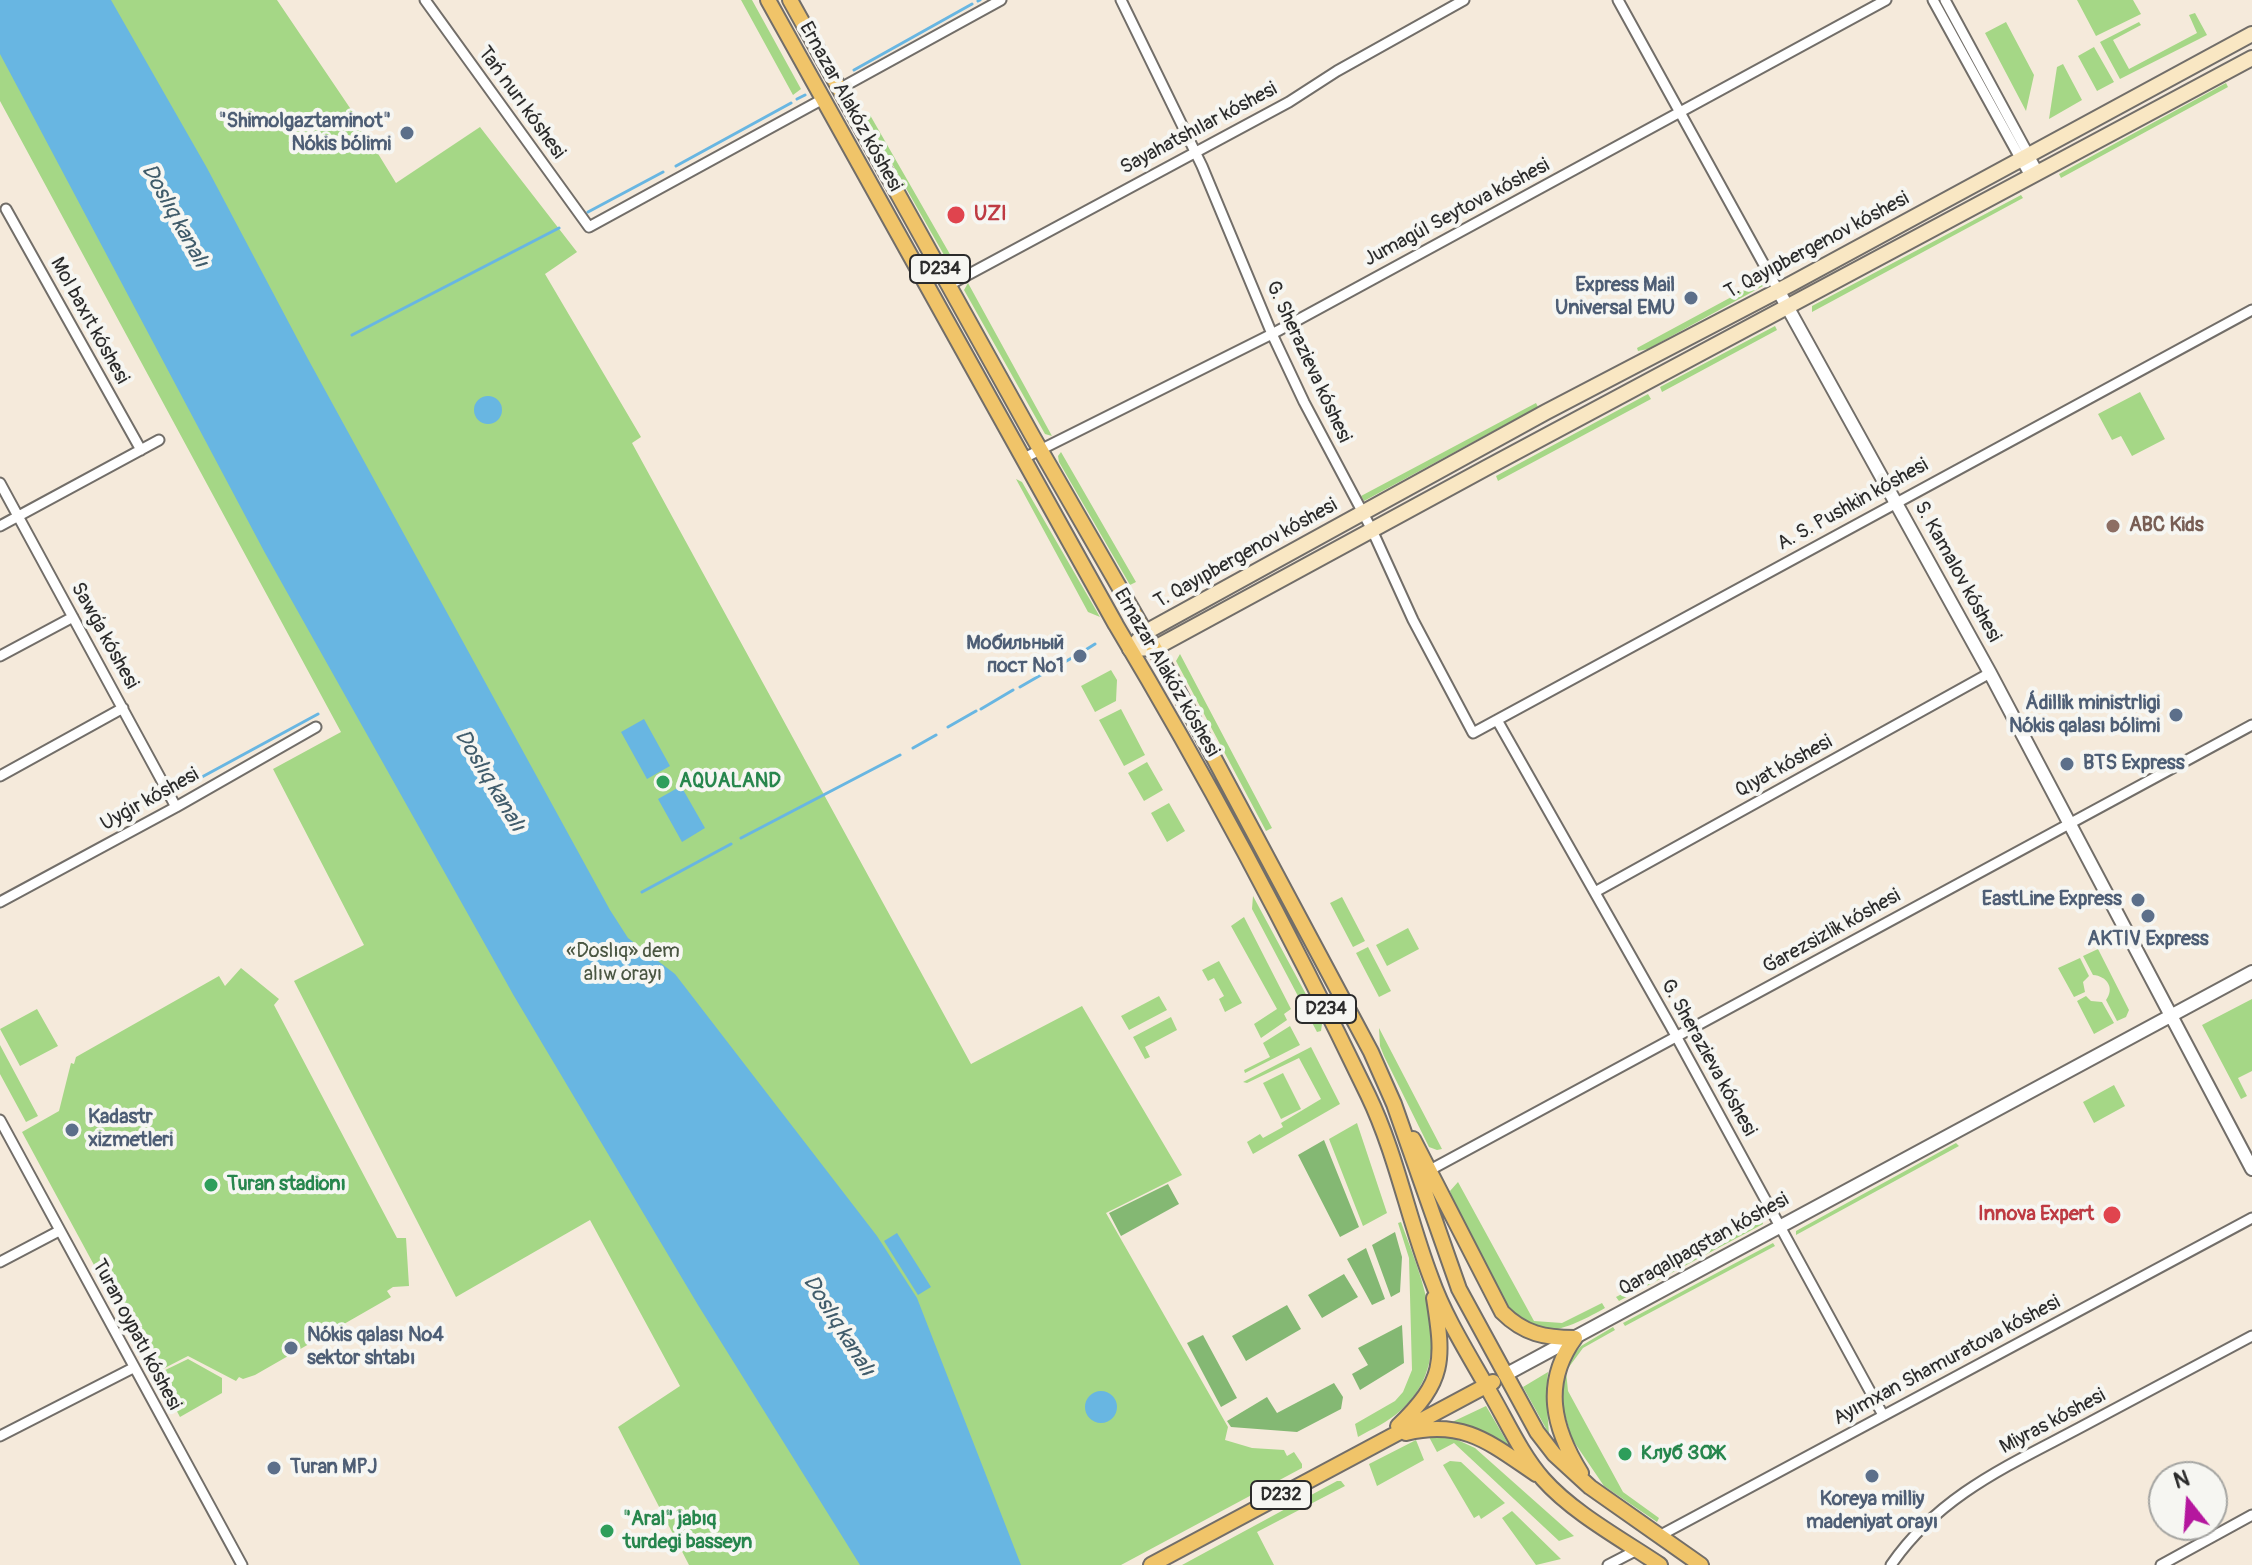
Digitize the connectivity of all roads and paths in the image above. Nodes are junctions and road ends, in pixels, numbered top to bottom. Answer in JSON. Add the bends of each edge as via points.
{"nodes":[{"id":1,"x":425,"y":0,"type":"edge"},
{"id":2,"x":768,"y":0,"type":"edge"},
{"id":3,"x":790,"y":0,"type":"edge"},
{"id":4,"x":1001,"y":0,"type":"edge"},
{"id":5,"x":1121,"y":0,"type":"edge"},
{"id":6,"x":1464,"y":0,"type":"edge"},
{"id":7,"x":1618,"y":0,"type":"edge"},
{"id":8,"x":1886,"y":0,"type":"edge"},
{"id":9,"x":1933,"y":0,"type":"edge"},
{"id":10,"x":1945,"y":0,"type":"edge"},
{"id":11,"x":2252,"y":34,"type":"edge"},
{"id":12,"x":2252,"y":58,"type":"edge"},
{"id":13,"x":839,"y":89,"type":"junction"},
{"id":14,"x":823,"y":99,"type":"junction"},
{"id":15,"x":1680,"y":112,"type":"junction"},
{"id":16,"x":1195,"y":151,"type":"junction"},
{"id":17,"x":2024,"y":156,"type":"junction"},
{"id":18,"x":2034,"y":174,"type":"junction"},
{"id":19,"x":6,"y":209,"type":"dead end"},
{"id":20,"x":949,"y":285,"type":"junction"},
{"id":21,"x":1778,"y":290,"type":"junction"},
{"id":22,"x":1787,"y":307,"type":"junction"},
{"id":23,"x":2252,"y":310,"type":"edge"},
{"id":24,"x":1272,"y":334,"type":"junction"},
{"id":25,"x":159,"y":440,"type":"dead end"},
{"id":26,"x":141,"y":450,"type":"junction"},
{"id":27,"x":1041,"y":450,"type":"junction"},
{"id":28,"x":1024,"y":458,"type":"junction"},
{"id":29,"x":0,"y":483,"type":"edge"},
{"id":30,"x":1896,"y":502,"type":"junction"},
{"id":31,"x":1362,"y":513,"type":"junction"},
{"id":32,"x":19,"y":516,"type":"junction"},
{"id":33,"x":0,"y":526,"type":"edge"},
{"id":34,"x":1372,"y":530,"type":"junction"},
{"id":35,"x":73,"y":617,"type":"junction"},
{"id":36,"x":1169,"y":620,"type":"junction"},
{"id":37,"x":1146,"y":632,"type":"junction"},
{"id":38,"x":1180,"y":634,"type":"junction"},
{"id":39,"x":1155,"y":648,"type":"junction"},
{"id":40,"x":1130,"y":649,"type":"junction"},
{"id":41,"x":0,"y":656,"type":"edge"},
{"id":42,"x":1990,"y":673,"type":"junction"},
{"id":43,"x":123,"y":708,"type":"junction"},
{"id":44,"x":1497,"y":720,"type":"junction"},
{"id":45,"x":2252,"y":725,"type":"edge"},
{"id":46,"x":316,"y":727,"type":"dead end"},
{"id":47,"x":1473,"y":733,"type":"joint"},
{"id":48,"x":0,"y":776,"type":"edge"},
{"id":49,"x":176,"y":807,"type":"junction"},
{"id":50,"x":2069,"y":822,"type":"junction"},
{"id":51,"x":1595,"y":892,"type":"junction"},
{"id":52,"x":0,"y":902,"type":"edge"},
{"id":53,"x":1307,"y":932,"type":"junction"},
{"id":54,"x":1290,"y":941,"type":"junction"},
{"id":55,"x":2252,"y":972,"type":"edge"},
{"id":56,"x":2173,"y":1015,"type":"junction"},
{"id":57,"x":1676,"y":1037,"type":"junction"},
{"id":58,"x":1394,"y":1104,"type":"junction"},
{"id":59,"x":0,"y":1120,"type":"edge"},
{"id":60,"x":2252,"y":1169,"type":"edge"},
{"id":61,"x":1430,"y":1170,"type":"junction"},
{"id":62,"x":1425,"y":1195,"type":"junction"},
{"id":63,"x":2252,"y":1218,"type":"edge"},
{"id":64,"x":1780,"y":1226,"type":"junction"},
{"id":65,"x":59,"y":1231,"type":"junction"},
{"id":66,"x":0,"y":1262,"type":"edge"},
{"id":67,"x":1431,"y":1279,"type":"junction"},
{"id":68,"x":2252,"y":1336,"type":"edge"},
{"id":69,"x":1575,"y":1338,"type":"junction"},
{"id":70,"x":133,"y":1368,"type":"junction"},
{"id":71,"x":1505,"y":1375,"type":"junction"},
{"id":72,"x":1486,"y":1385,"type":"junction"},
{"id":73,"x":1883,"y":1415,"type":"junction"},
{"id":74,"x":0,"y":1436,"type":"edge"},
{"id":75,"x":1386,"y":1438,"type":"junction"},
{"id":76,"x":1543,"y":1479,"type":"junction"},
{"id":77,"x":1590,"y":1487,"type":"junction"},
{"id":78,"x":2252,"y":1515,"type":"edge"},
{"id":79,"x":1659,"y":1536,"type":"junction"},
{"id":80,"x":1637,"y":1550,"type":"junction"},
{"id":81,"x":242,"y":1565,"type":"edge"},
{"id":82,"x":1151,"y":1565,"type":"edge"},
{"id":83,"x":1608,"y":1565,"type":"edge"},
{"id":84,"x":1660,"y":1565,"type":"edge"},
{"id":85,"x":1701,"y":1565,"type":"edge"},
{"id":86,"x":1891,"y":1565,"type":"edge"},
{"id":87,"x":2161,"y":1565,"type":"edge"}],
"edges":[{"from":1,"to":14,"type":"street","name":"Tań nurı kóshesi","via":[[589,227]]},
{"from":2,"to":14,"type":"main road","name":"Ernazar Alakóz kóshesi","number":"D234"},
{"from":3,"to":13,"type":"main road","name":"Ernazar Alakóz kóshesi","number":"D234"},
{"from":4,"to":13,"type":"street"},
{"from":5,"to":16,"type":"street","name":"G. Sherazieva kóshesi"},
{"from":6,"to":16,"type":"street","name":"Sayahatshılar kóshesi"},
{"from":7,"to":15,"type":"street","name":"S. Kamalov kóshesi"},
{"from":8,"to":15,"type":"street","name":"Jumagúl Seytova kóshesi"},
{"from":9,"to":17,"type":"street"},
{"from":10,"to":17,"type":"street"},
{"from":11,"to":17,"type":"main road","name":"T. Qayıpbergenov kóshesi"},
{"from":12,"to":18,"type":"main road","name":"T. Qayıpbergenov kóshesi"},
{"from":13,"to":20,"type":"main road","name":"Ernazar Alakóz kóshesi","number":"D234"},
{"from":14,"to":28,"type":"main road","name":"Ernazar Alakóz kóshesi","number":"D234"},
{"from":15,"to":21,"type":"street","name":"S. Kamalov kóshesi"},
{"from":15,"to":24,"type":"street","name":"Jumagúl Seytova kóshesi"},
{"from":16,"to":20,"type":"street","name":"Sayahatshılar kóshesi"},
{"from":16,"to":24,"type":"street","name":"G. Sherazieva kóshesi"},
{"from":17,"to":18,"type":"street"},
{"from":17,"to":21,"type":"main road","name":"T. Qayıpbergenov kóshesi"},
{"from":18,"to":22,"type":"main road","name":"T. Qayıpbergenov kóshesi"},
{"from":19,"to":26,"type":"street","name":"Mol baxıt kóshesi"},
{"from":20,"to":27,"type":"main road","name":"Ernazar Alakóz kóshesi","number":"D234"},
{"from":21,"to":22,"type":"street","name":"S. Kamalov kóshesi"},
{"from":21,"to":31,"type":"main road","name":"T. Qayıpbergenov kóshesi"},
{"from":22,"to":30,"type":"street","name":"S. Kamalov kóshesi"},
{"from":22,"to":34,"type":"main road","name":"T. Qayıpbergenov kóshesi"},
{"from":23,"to":30,"type":"street","name":"A. S. Pushkin kóshesi"},
{"from":24,"to":27,"type":"street","name":"Jumagúl Seytova kóshesi"},
{"from":24,"to":31,"type":"street","name":"G. Sherazieva kóshesi"},
{"from":25,"to":26,"type":"street"},
{"from":26,"to":32,"type":"street"},
{"from":27,"to":28,"type":"street","name":"Jumagúl Seytova kóshesi"},
{"from":27,"to":37,"type":"main road","name":"Ernazar Alakóz kóshesi","number":"D234"},
{"from":28,"to":40,"type":"main road","name":"Ernazar Alakóz kóshesi","number":"D234"},
{"from":29,"to":32,"type":"street","name":"Sawǵa kóshesi"},
{"from":30,"to":42,"type":"street","name":"S. Kamalov kóshesi"},
{"from":30,"to":44,"type":"street","name":"A. S. Pushkin kóshesi"},
{"from":31,"to":34,"type":"street","name":"G. Sherazieva kóshesi"},
{"from":31,"to":36,"type":"main road","name":"T. Qayıpbergenov kóshesi"},
{"from":32,"to":33,"type":"street"},
{"from":32,"to":35,"type":"street","name":"Sawǵa kóshesi"},
{"from":34,"to":38,"type":"main road","name":"T. Qayıpbergenov kóshesi"},
{"from":34,"to":47,"type":"street","name":"G. Sherazieva kóshesi"},
{"from":35,"to":41,"type":"street"},
{"from":35,"to":43,"type":"street","name":"Sawǵa kóshesi"},
{"from":36,"to":37,"type":"main road","name":"T. Qayıpbergenov kóshesi"},
{"from":36,"to":38,"type":"main road","via":[[1169,630]]},
{"from":37,"to":39,"type":"main road","name":"Ernazar Alakóz kóshesi","number":"D234"},
{"from":37,"to":40,"type":"main road","name":"T. Qayıpbergenov kóshesi"},
{"from":38,"to":39,"type":"main road","name":"T. Qayıpbergenov kóshesi"},
{"from":39,"to":40,"type":"main road","name":"T. Qayıpbergenov kóshesi"},
{"from":39,"to":53,"type":"main road","name":"Ernazar Alakóz kóshesi","number":"D234"},
{"from":40,"to":54,"type":"main road","name":"Ernazar Alakóz kóshesi","number":"D234"},
{"from":42,"to":50,"type":"street","name":"S. Kamalov kóshesi"},
{"from":42,"to":51,"type":"street","name":"Qıyat kóshesi"},
{"from":43,"to":48,"type":"street"},
{"from":43,"to":49,"type":"street","name":"Sawǵa kóshesi"},
{"from":44,"to":47,"type":"street","name":"A. S. Pushkin kóshesi"},
{"from":44,"to":51,"type":"street","name":"G. Sherazieva kóshesi"},
{"from":45,"to":50,"type":"street","name":"Ǵarezsizlik kóshesi"},
{"from":46,"to":49,"type":"street","name":"Uyǵır kóshesi"},
{"from":49,"to":52,"type":"street","name":"Uyǵır kóshesi"},
{"from":50,"to":56,"type":"street","name":"S. Kamalov kóshesi"},
{"from":50,"to":57,"type":"street","name":"Ǵarezsizlik kóshesi"},
{"from":51,"to":57,"type":"street","name":"G. Sherazieva kóshesi"},
{"from":53,"to":54,"type":"main road"},
{"from":53,"to":58,"type":"main road","name":"Ernazar Alakóz kóshesi","number":"D234"},
{"from":54,"to":67,"type":"main road","name":"Ernazar Alakóz kóshesi","number":"D234","via":[[1370,1099]]},
{"from":55,"to":56,"type":"street","name":"Qaraqalpaqstan kóshesi"},
{"from":56,"to":60,"type":"street","name":"S. Kamalov kóshesi"},
{"from":56,"to":64,"type":"street","name":"Qaraqalpaqstan kóshesi"},
{"from":57,"to":61,"type":"street","name":"Ǵarezsizlik kóshesi"},
{"from":57,"to":64,"type":"street","name":"G. Sherazieva kóshesi"},
{"from":58,"to":61,"type":"main road"},
{"from":58,"to":62,"type":"main road","name":"Ernazar Alakóz kóshesi","number":"D234"},
{"from":59,"to":65,"type":"street","name":"Turan oypatı kóshesi"},
{"from":61,"to":62,"type":"street"},
{"from":61,"to":69,"type":"main road","via":[[1502,1312],[1539,1336]]},
{"from":62,"to":71,"type":"main road","name":"Ernazar Alakóz kóshesi","number":"D234","via":[[1459,1289]]},
{"from":63,"to":73,"type":"street","name":"Ayımxan Shamuratova kóshesi"},
{"from":64,"to":69,"type":"street","name":"Qaraqalpaqstan kóshesi"},
{"from":64,"to":73,"type":"street","name":"G. Sherazieva kóshesi"},
{"from":65,"to":66,"type":"street"},
{"from":65,"to":70,"type":"street","name":"Turan oypatı kóshesi"},
{"from":67,"to":72,"type":"main road","name":"Ernazar Alakóz kóshesi","number":"D234"},
{"from":67,"to":75,"type":"main road","via":[[1442,1349],[1438,1372],[1420,1405]]},
{"from":68,"to":86,"type":"street","name":"Miyras kóshesi","via":[[1986,1478],[1932,1516]]},
{"from":69,"to":71,"type":"street","name":"Qaraqalpaqstan kóshesi"},
{"from":69,"to":77,"type":"main road","via":[[1558,1367],[1555,1409],[1565,1444]]},
{"from":70,"to":74,"type":"street"},
{"from":70,"to":81,"type":"street","name":"Turan oypatı kóshesi"},
{"from":71,"to":72,"type":"main road","name":"Qaraqalpaqstan kóshesi","number":"D232"},
{"from":71,"to":77,"type":"main road","number":"D234","via":[[1537,1432]]},
{"from":72,"to":75,"type":"main road","name":"Qaraqalpaqstan kóshesi","number":"D232"},
{"from":72,"to":76,"type":"main road","number":"D234"},
{"from":73,"to":79,"type":"street","name":"Ayımxan Shamuratova kóshesi"},
{"from":75,"to":76,"type":"main road","via":[[1421,1429],[1463,1431]]},
{"from":75,"to":82,"type":"main road","name":"Qaraqalpaqstan kóshesi","number":"D232"},
{"from":76,"to":80,"type":"main road","number":"D234"},
{"from":77,"to":79,"type":"main road","number":"D234"},
{"from":78,"to":87,"type":"street"},
{"from":79,"to":85,"type":"main road","number":"D234"},
{"from":80,"to":83,"type":"street"},
{"from":80,"to":84,"type":"main road","number":"D234"}]}
